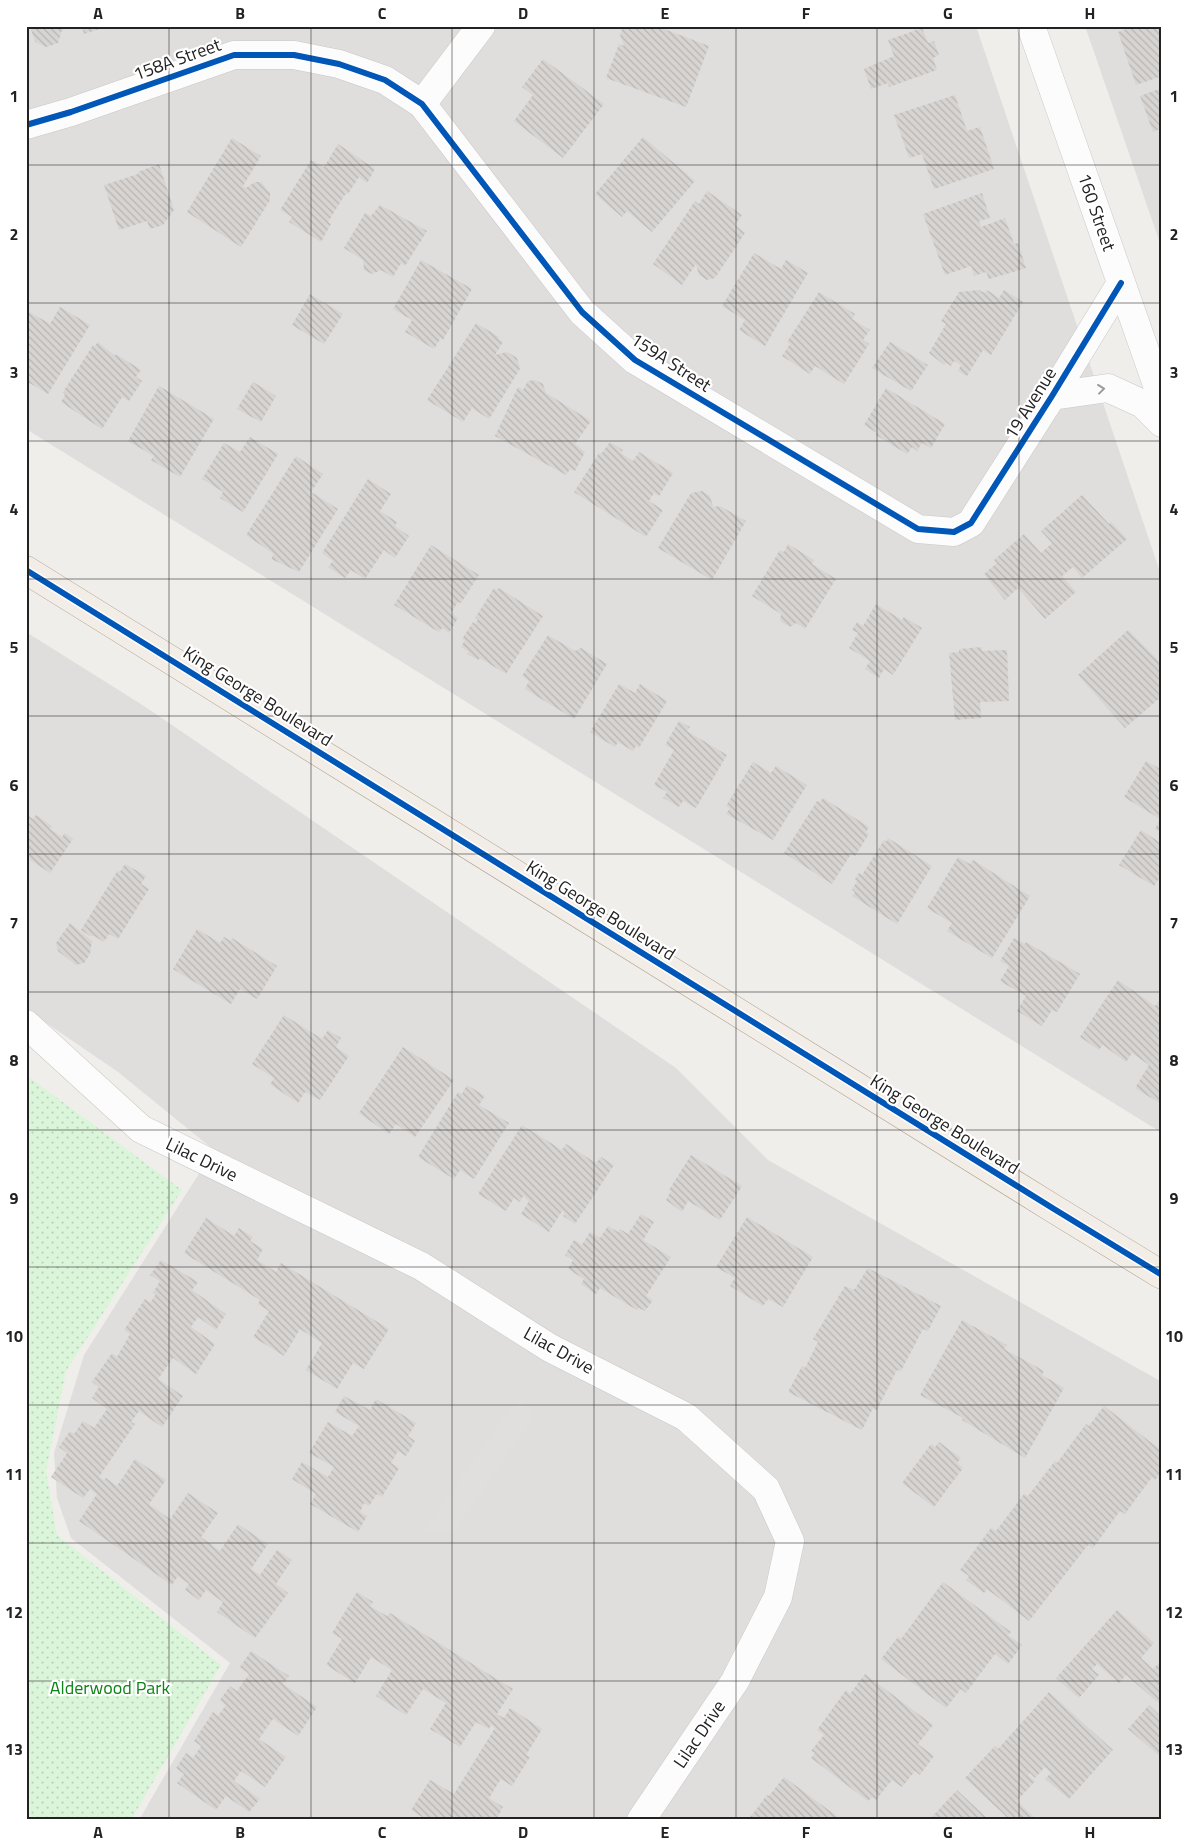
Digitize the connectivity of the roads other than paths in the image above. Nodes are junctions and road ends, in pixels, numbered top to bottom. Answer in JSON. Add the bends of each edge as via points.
{"nodes":[{"id":1,"x":482,"y":26,"type":"edge"},
{"id":2,"x":1031,"y":26,"type":"edge"},
{"id":3,"x":422,"y":104,"type":"junction"},
{"id":4,"x":26,"y":125,"type":"edge"},
{"id":5,"x":1122,"y":283,"type":"junction"},
{"id":6,"x":1052,"y":396,"type":"junction"},
{"id":7,"x":1162,"y":399,"type":"edge"},
{"id":8,"x":1162,"y":422,"type":"edge"},
{"id":9,"x":954,"y":532,"type":"joint"},
{"id":10,"x":26,"y":570,"type":"edge"},
{"id":11,"x":26,"y":1024,"type":"edge"},
{"id":12,"x":1162,"y":1274,"type":"edge"},
{"id":13,"x":640,"y":1820,"type":"edge"}],
"edges":[{"from":1,"to":3,"type":"street"},
{"from":2,"to":5,"type":"street","name":"160 Street"},
{"from":3,"to":4,"type":"street","name":"158A Street","via":[[385,80],[339,64],[294,55],[234,55]]},
{"from":3,"to":9,"type":"street","name":"159A Street","via":[[582,312],[635,360],[918,529]]},
{"from":5,"to":6,"type":"street","name":"19 Avenue"},
{"from":5,"to":7,"type":"street","name":"160 Street"},
{"from":6,"to":8,"type":"street","name":"19 Avenue","one_way":true,"via":[[1108,388],[1143,404]]},
{"from":6,"to":9,"type":"street","name":"19 Avenue","via":[[971,523]]},
{"from":10,"to":12,"type":"main road","name":"King George Boulevard"},
{"from":11,"to":13,"type":"street","name":"Lilac Drive","via":[[141,1129],[421,1266],[550,1348],[686,1417],[766,1489],[790,1541],[778,1597],[735,1681]]}]}
